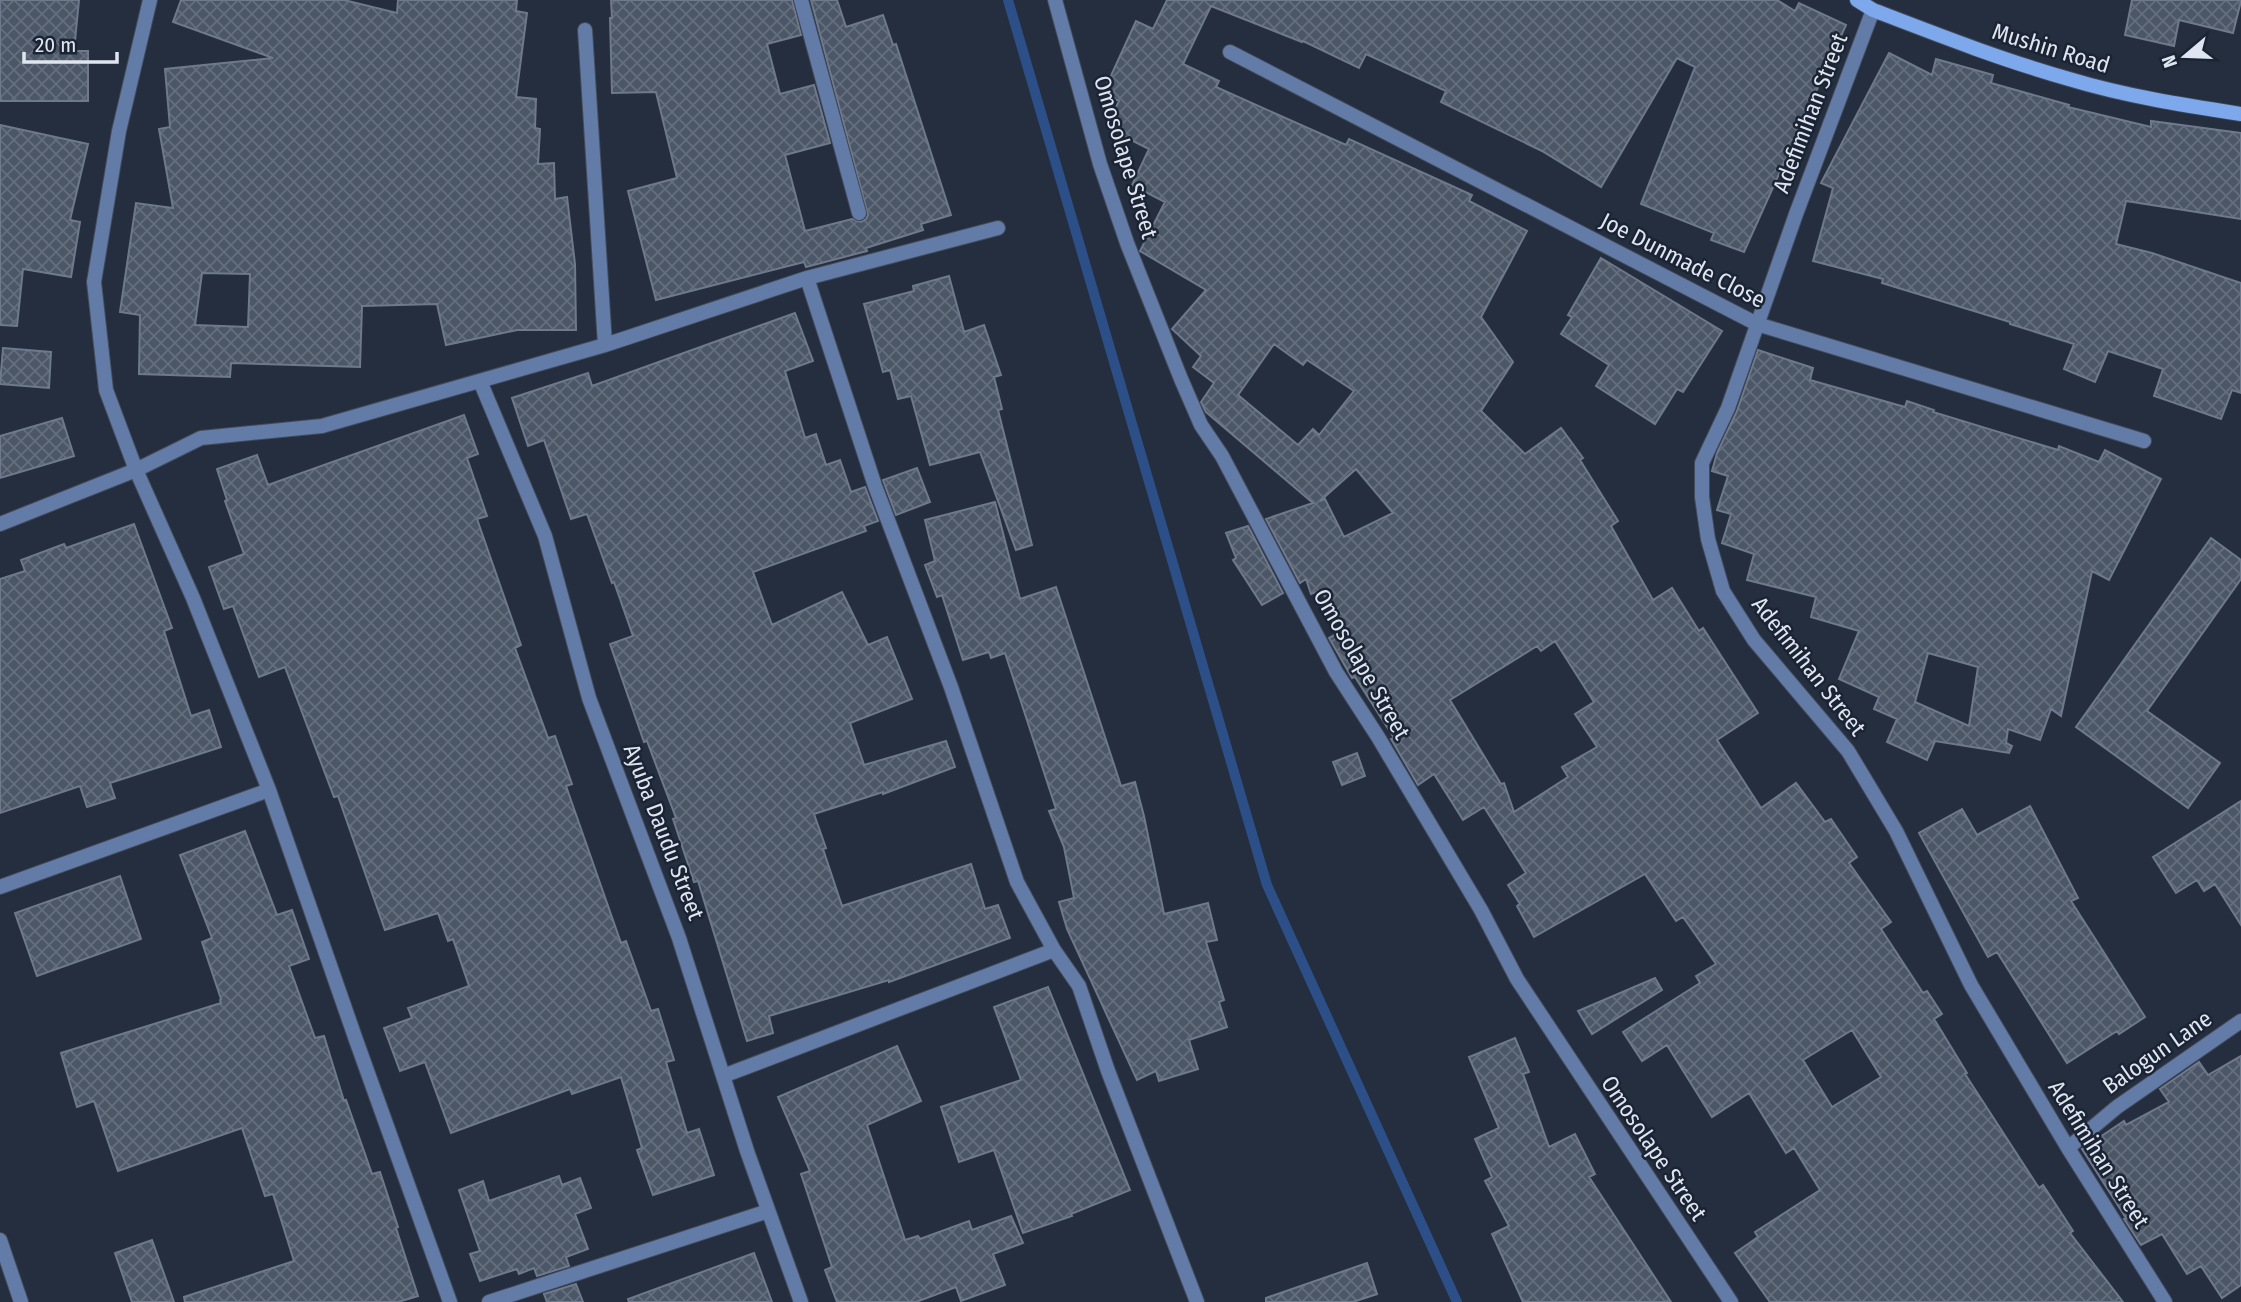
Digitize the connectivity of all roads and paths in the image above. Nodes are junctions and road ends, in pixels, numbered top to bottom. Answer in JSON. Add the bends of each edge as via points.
{"nodes":[{"id":1,"x":150,"y":0,"type":"edge"},
{"id":2,"x":801,"y":0,"type":"edge"},
{"id":3,"x":1055,"y":0,"type":"edge"},
{"id":4,"x":1857,"y":0,"type":"edge"},
{"id":5,"x":1873,"y":10,"type":"junction"},
{"id":6,"x":585,"y":30,"type":"dead end"},
{"id":7,"x":1230,"y":52,"type":"dead end"},
{"id":8,"x":2241,"y":114,"type":"edge"},
{"id":9,"x":859,"y":213,"type":"dead end"},
{"id":10,"x":998,"y":228,"type":"dead end"},
{"id":11,"x":807,"y":278,"type":"junction"},
{"id":12,"x":1757,"y":324,"type":"junction"},
{"id":13,"x":605,"y":345,"type":"junction"},
{"id":14,"x":480,"y":381,"type":"junction"},
{"id":15,"x":2144,"y":442,"type":"dead end"},
{"id":16,"x":136,"y":470,"type":"junction"},
{"id":17,"x":0,"y":524,"type":"edge"},
{"id":18,"x":269,"y":790,"type":"junction"},
{"id":19,"x":0,"y":887,"type":"edge"},
{"id":20,"x":1054,"y":950,"type":"junction"},
{"id":21,"x":2241,"y":1021,"type":"edge"},
{"id":22,"x":723,"y":1076,"type":"junction"},
{"id":23,"x":2068,"y":1148,"type":"junction"},
{"id":24,"x":768,"y":1211,"type":"junction"},
{"id":25,"x":0,"y":1240,"type":"edge"},
{"id":26,"x":21,"y":1302,"type":"edge"},
{"id":27,"x":450,"y":1302,"type":"edge"},
{"id":28,"x":489,"y":1302,"type":"edge"},
{"id":29,"x":801,"y":1302,"type":"edge"},
{"id":30,"x":1197,"y":1302,"type":"edge"},
{"id":31,"x":1731,"y":1302,"type":"edge"},
{"id":32,"x":2165,"y":1302,"type":"edge"}],
"edges":[{"from":1,"to":16,"type":"street","via":[[119,131],[94,282],[106,390]]},
{"from":2,"to":9,"type":"street"},
{"from":3,"to":31,"type":"street","name":"Omosolape Street","via":[[1100,164],[1201,425],[1222,456],[1336,673],[1481,910],[1517,979]]},
{"from":4,"to":5,"type":"main road","name":"Mushin Road"},
{"from":5,"to":8,"type":"main road","name":"Mushin Road","via":[[2071,80],[2161,102]]},
{"from":5,"to":12,"type":"street","name":"Adefimihan Street"},
{"from":6,"to":13,"type":"street"},
{"from":7,"to":12,"type":"street","name":"Joe Dunmade Close"},
{"from":10,"to":11,"type":"street"},
{"from":11,"to":13,"type":"street"},
{"from":11,"to":20,"type":"street","via":[[875,486],[951,687],[1017,882]]},
{"from":12,"to":15,"type":"street","name":"Joe Dunmade Close"},
{"from":12,"to":23,"type":"street","name":"Adefimihan Street","via":[[1728,408],[1702,463],[1708,539],[1723,591],[1754,640],[1848,751],[1896,831],[1971,985]]},
{"from":13,"to":14,"type":"street"},
{"from":14,"to":16,"type":"street","via":[[322,426],[201,438]]},
{"from":14,"to":22,"type":"street","name":"Ayuba Daudu Street","via":[[545,536],[589,698],[679,938]]},
{"from":16,"to":17,"type":"street"},
{"from":16,"to":18,"type":"street","via":[[193,598]]},
{"from":18,"to":19,"type":"street"},
{"from":18,"to":27,"type":"street"},
{"from":20,"to":22,"type":"street"},
{"from":20,"to":30,"type":"street","via":[[1079,986]]},
{"from":21,"to":23,"type":"street","name":"Balogun Lane","via":[[2117,1107]]},
{"from":22,"to":24,"type":"street","name":"Ayuba Daudu Street"},
{"from":23,"to":32,"type":"street","name":"Adefimihan Street"},
{"from":24,"to":28,"type":"street"},
{"from":24,"to":29,"type":"street","name":"Ayuba Daudu Street"},
{"from":25,"to":26,"type":"street"}]}
